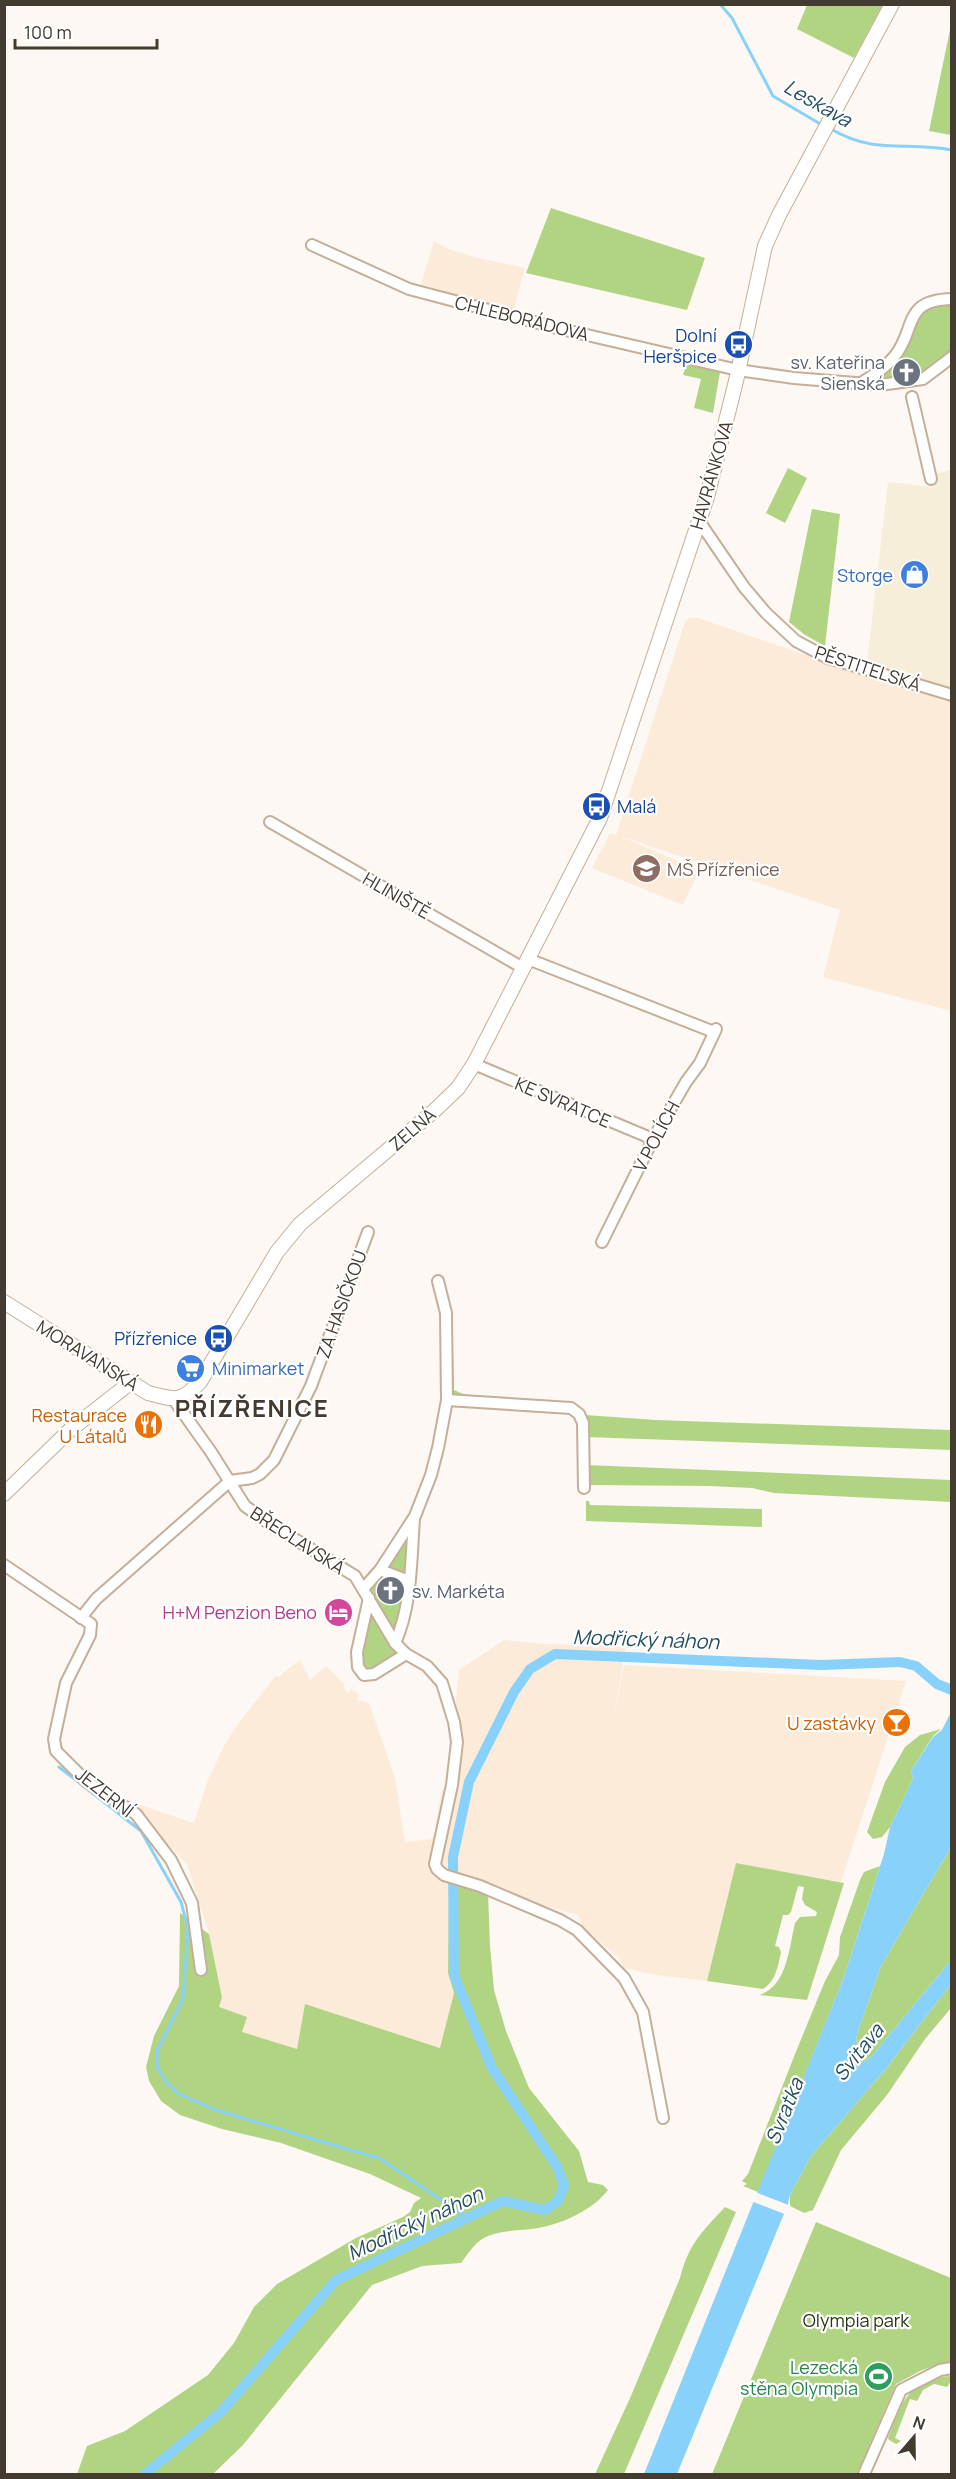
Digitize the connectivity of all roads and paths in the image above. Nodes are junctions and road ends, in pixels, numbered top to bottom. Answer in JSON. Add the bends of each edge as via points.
{"nodes":[{"id":1,"x":892,"y":4,"type":"edge"},
{"id":2,"x":312,"y":245,"type":"dead end"},
{"id":3,"x":951,"y":299,"type":"edge"},
{"id":4,"x":951,"y":357,"type":"edge"},
{"id":5,"x":738,"y":370,"type":"junction"},
{"id":6,"x":861,"y":383,"type":"junction"},
{"id":7,"x":911,"y":389,"type":"junction"},
{"id":8,"x":931,"y":479,"type":"dead end"},
{"id":9,"x":699,"y":521,"type":"junction"},
{"id":10,"x":951,"y":695,"type":"edge"},
{"id":11,"x":600,"y":818,"type":"joint"},
{"id":12,"x":270,"y":822,"type":"dead end"},
{"id":13,"x":526,"y":963,"type":"junction"},
{"id":14,"x":474,"y":1064,"type":"junction"},
{"id":15,"x":653,"y":1139,"type":"junction"},
{"id":16,"x":368,"y":1232,"type":"dead end"},
{"id":17,"x":602,"y":1242,"type":"dead end"},
{"id":18,"x":438,"y":1281,"type":"dead end"},
{"id":19,"x":4,"y":1302,"type":"edge"},
{"id":20,"x":130,"y":1383,"type":"junction"},
{"id":21,"x":174,"y":1400,"type":"junction"},
{"id":22,"x":447,"y":1400,"type":"junction"},
{"id":23,"x":230,"y":1481,"type":"junction"},
{"id":24,"x":584,"y":1488,"type":"dead end"},
{"id":25,"x":4,"y":1494,"type":"edge"},
{"id":26,"x":415,"y":1516,"type":"junction"},
{"id":27,"x":4,"y":1565,"type":"edge"},
{"id":28,"x":380,"y":1570,"type":"junction"},
{"id":29,"x":410,"y":1581,"type":"junction"},
{"id":30,"x":366,"y":1594,"type":"junction"},
{"id":31,"x":81,"y":1618,"type":"junction"},
{"id":32,"x":395,"y":1643,"type":"junction"},
{"id":33,"x":406,"y":1654,"type":"junction"},
{"id":34,"x":201,"y":1970,"type":"dead end"},
{"id":35,"x":663,"y":2118,"type":"dead end"},
{"id":36,"x":951,"y":2368,"type":"edge"},
{"id":37,"x":864,"y":2475,"type":"edge"}],
"edges":[{"from":1,"to":5,"type":"street","name":"HAVRÁNKOVA","via":[[778,215],[765,246]]},
{"from":2,"to":5,"type":"street","name":"CHLEBORÁDOVA","via":[[410,289]]},
{"from":3,"to":6,"type":"street","via":[[924,303],[915,312],[896,356]]},
{"from":4,"to":7,"type":"street"},
{"from":5,"to":6,"type":"street","name":"CHLEBORÁDOVA"},
{"from":5,"to":9,"type":"street","name":"HAVRÁNKOVA"},
{"from":6,"to":7,"type":"street","name":"CHLEBORÁDOVA"},
{"from":7,"to":8,"type":"street"},
{"from":9,"to":10,"type":"street","name":"PĚSTITELSKÁ","via":[[744,587],[796,641],[828,658]]},
{"from":9,"to":11,"type":"street","name":"HAVRÁNKOVA"},
{"from":11,"to":13,"type":"street","name":"ZELNÁ"},
{"from":12,"to":13,"type":"street","name":"HLINIŠTĚ"},
{"from":13,"to":14,"type":"street","name":"ZELNÁ"},
{"from":13,"to":15,"type":"street","name":"V POLÍCH","via":[[715,1031]]},
{"from":14,"to":15,"type":"street","name":"KE SVRATCE"},
{"from":14,"to":21,"type":"street","name":"ZELNÁ","via":[[458,1088],[434,1111],[300,1224],[277,1252],[200,1382]]},
{"from":15,"to":17,"type":"street","name":"V POLÍCH"},
{"from":16,"to":23,"type":"street","name":"ZA HASIČKOU","via":[[311,1386],[274,1460],[252,1478]]},
{"from":18,"to":22,"type":"street","via":[[446,1313]]},
{"from":19,"to":20,"type":"street","name":"MORAVANSKÁ"},
{"from":20,"to":21,"type":"street","name":"MORAVANSKÁ"},
{"from":20,"to":25,"type":"street","via":[[70,1430]]},
{"from":21,"to":23,"type":"street","name":"BŘECLAVSKÁ"},
{"from":22,"to":24,"type":"street","via":[[572,1408],[583,1423]]},
{"from":22,"to":26,"type":"street","via":[[430,1475]]},
{"from":23,"to":30,"type":"street","name":"BŘECLAVSKÁ","via":[[249,1509],[355,1576]]},
{"from":23,"to":31,"type":"street","via":[[96,1599]]},
{"from":26,"to":28,"type":"street"},
{"from":26,"to":29,"type":"street"},
{"from":27,"to":31,"type":"street"},
{"from":28,"to":29,"type":"street"},
{"from":28,"to":30,"type":"street"},
{"from":29,"to":32,"type":"street"},
{"from":30,"to":32,"type":"street","name":"BŘECLAVSKÁ"},
{"from":30,"to":33,"type":"street","via":[[357,1667],[364,1675],[374,1674]]},
{"from":31,"to":34,"type":"street","name":"JEZERNÍ","via":[[91,1624],[90,1635],[66,1683],[54,1739],[56,1751],[87,1782],[136,1815],[171,1860],[192,1904]]},
{"from":32,"to":33,"type":"street","name":"BŘECLAVSKÁ"},
{"from":33,"to":35,"type":"street","name":"BŘECLAVSKÁ","via":[[427,1666],[442,1683],[457,1742],[437,1869],[560,1920],[577,1930],[624,1978],[644,2012]]},
{"from":36,"to":37,"type":"street","via":[[900,2390]]}]}
